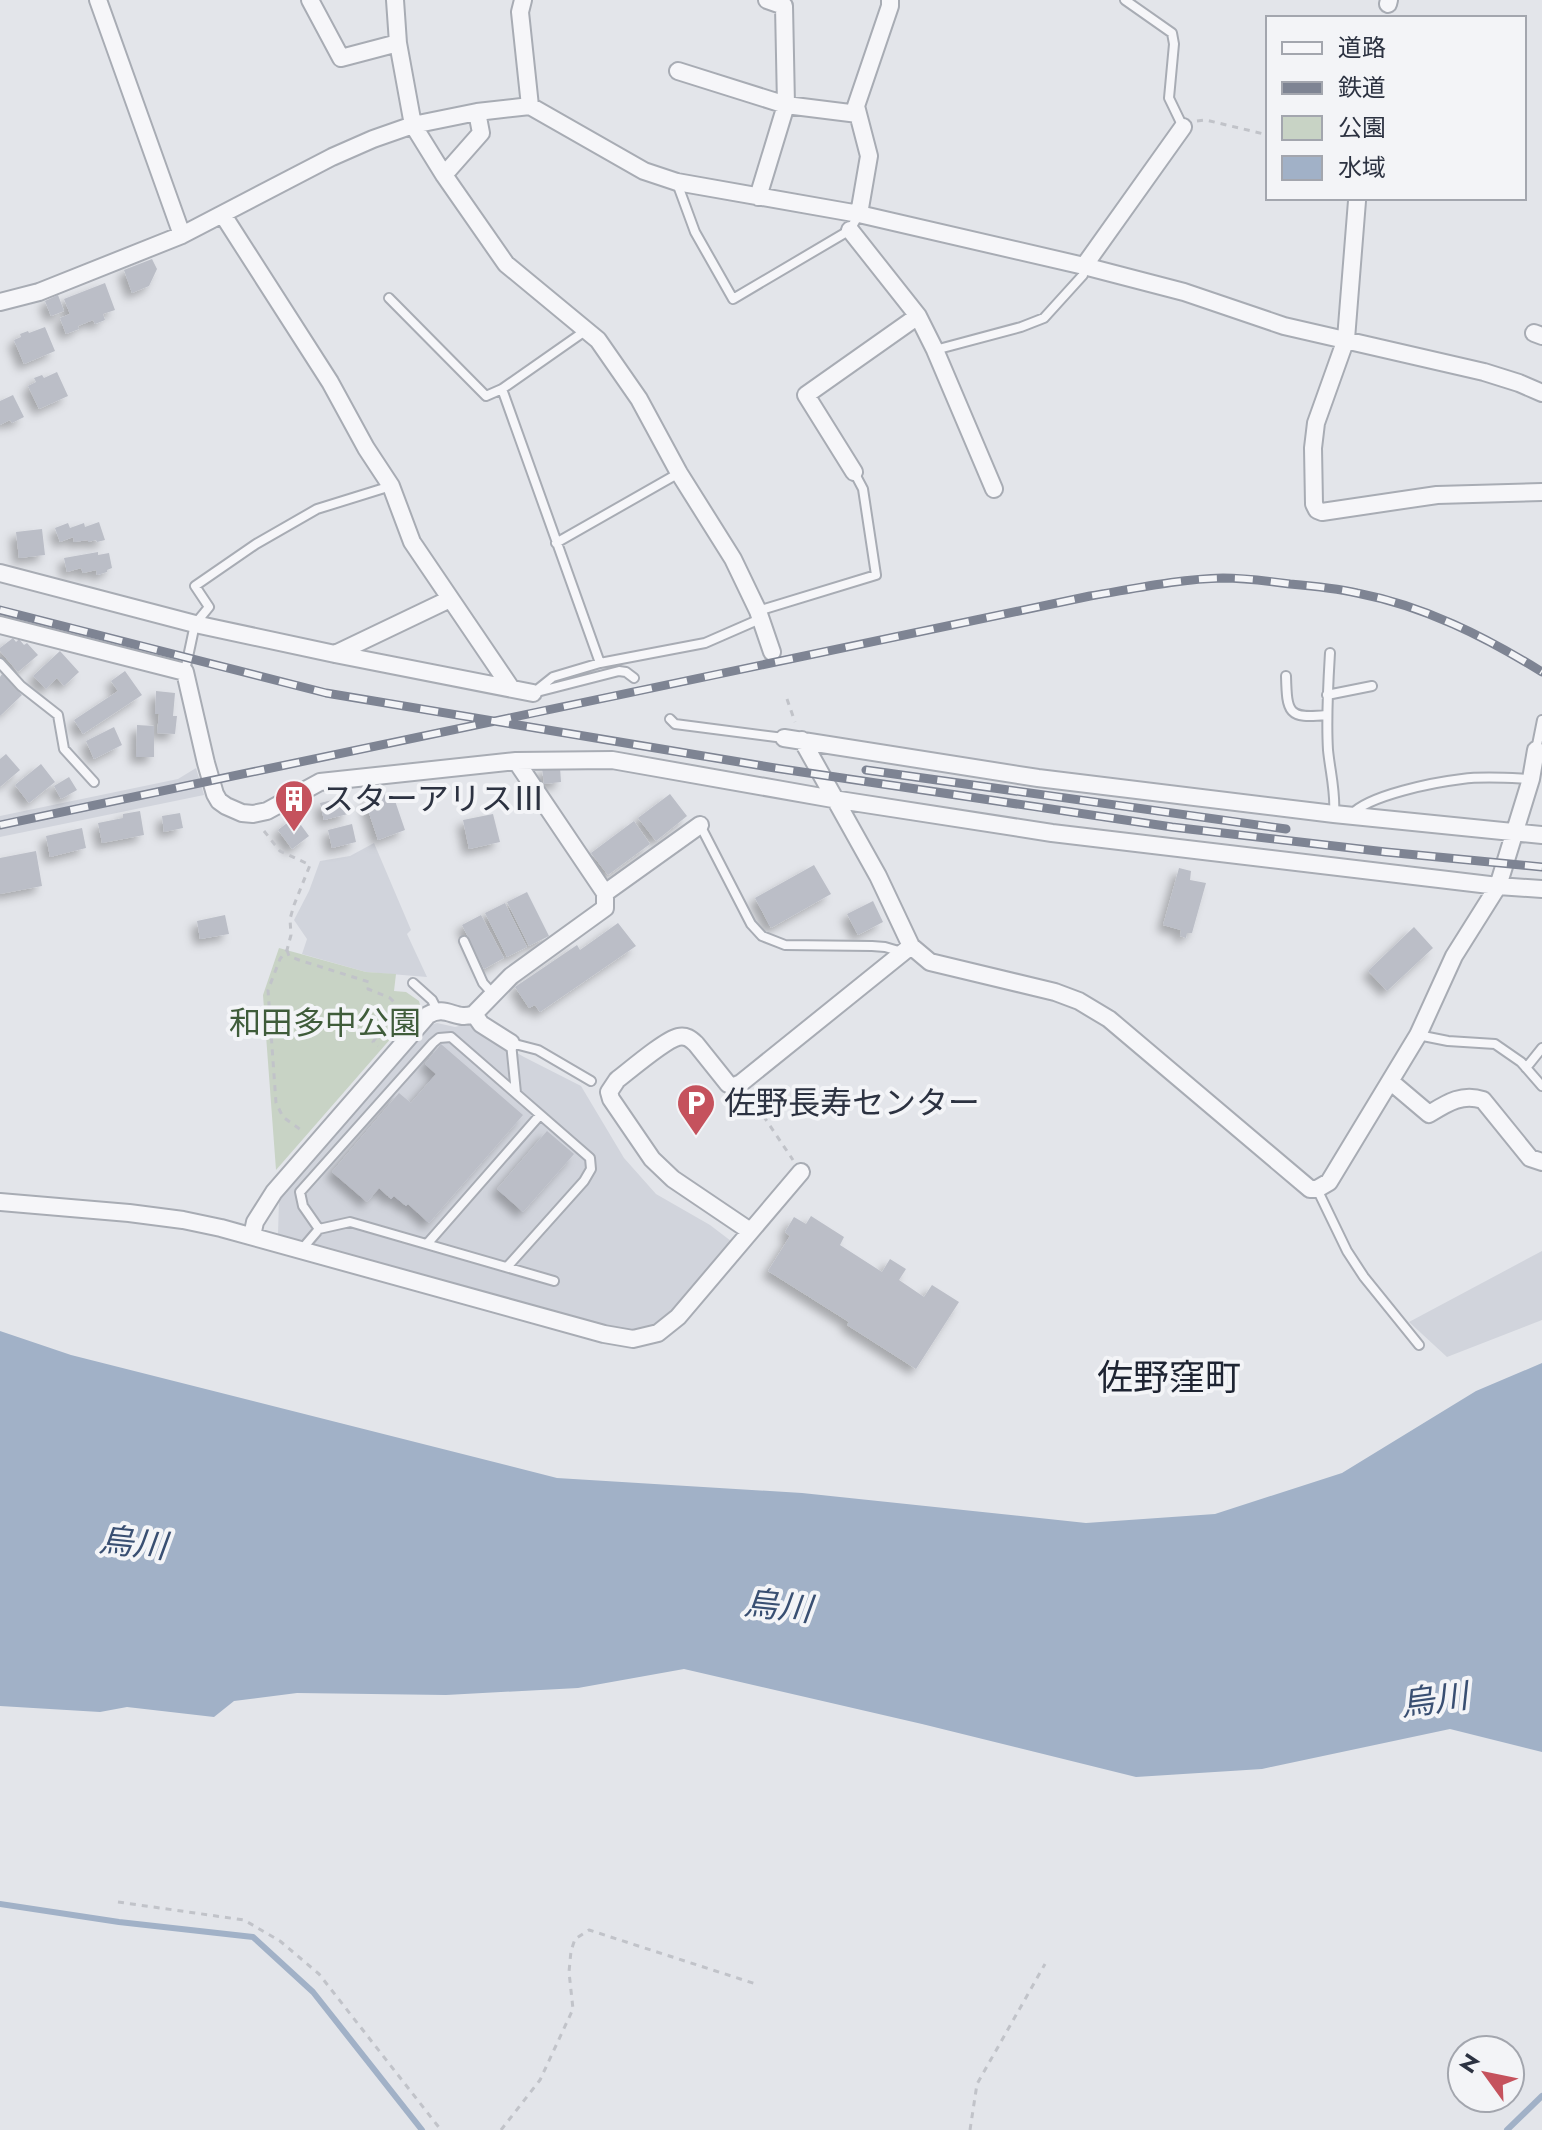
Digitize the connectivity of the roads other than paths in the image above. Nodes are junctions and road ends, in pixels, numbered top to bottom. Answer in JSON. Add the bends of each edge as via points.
{"nodes":[{"id":1,"x":98,"y":0,"type":"edge"},
{"id":2,"x":310,"y":0,"type":"edge"},
{"id":3,"x":395,"y":0,"type":"edge"},
{"id":4,"x":523,"y":0,"type":"edge"},
{"id":5,"x":767,"y":0,"type":"edge"},
{"id":6,"x":890,"y":0,"type":"edge"},
{"id":7,"x":1125,"y":0,"type":"edge"},
{"id":8,"x":398,"y":43,"type":"junction"},
{"id":9,"x":678,"y":71,"type":"dead end"},
{"id":10,"x":786,"y":105,"type":"junction"},
{"id":11,"x":530,"y":106,"type":"junction"},
{"id":12,"x":477,"y":112,"type":"junction"},
{"id":13,"x":858,"y":114,"type":"junction"},
{"id":14,"x":413,"y":125,"type":"junction"},
{"id":15,"x":1183,"y":127,"type":"joint"},
{"id":16,"x":444,"y":175,"type":"junction"},
{"id":17,"x":677,"y":182,"type":"junction"},
{"id":18,"x":758,"y":197,"type":"junction"},
{"id":19,"x":1357,"y":201,"type":"dead end"},
{"id":20,"x":859,"y":214,"type":"junction"},
{"id":21,"x":223,"y":215,"type":"junction"},
{"id":22,"x":850,"y":230,"type":"junction"},
{"id":23,"x":182,"y":235,"type":"junction"},
{"id":24,"x":1084,"y":266,"type":"junction"},
{"id":25,"x":389,"y":298,"type":"dead end"},
{"id":26,"x":0,"y":302,"type":"edge"},
{"id":27,"x":918,"y":316,"type":"junction"},
{"id":28,"x":585,"y":331,"type":"junction"},
{"id":29,"x":1346,"y":339,"type":"junction"},
{"id":30,"x":935,"y":350,"type":"junction"},
{"id":31,"x":502,"y":389,"type":"junction"},
{"id":32,"x":1542,"y":393,"type":"edge"},
{"id":33,"x":854,"y":472,"type":"joint"},
{"id":34,"x":679,"y":473,"type":"junction"},
{"id":35,"x":391,"y":486,"type":"junction"},
{"id":36,"x":994,"y":489,"type":"dead end"},
{"id":37,"x":1542,"y":492,"type":"edge"},
{"id":38,"x":556,"y":543,"type":"junction"},
{"id":39,"x":0,"y":573,"type":"edge"},
{"id":40,"x":450,"y":599,"type":"junction"},
{"id":41,"x":759,"y":615,"type":"junction"},
{"id":42,"x":195,"y":624,"type":"junction"},
{"id":43,"x":0,"y":625,"type":"edge"},
{"id":44,"x":772,"y":652,"type":"dead end"},
{"id":45,"x":1330,"y":653,"type":"dead end"},
{"id":46,"x":335,"y":654,"type":"junction"},
{"id":47,"x":0,"y":663,"type":"edge"},
{"id":48,"x":600,"y":663,"type":"junction"},
{"id":49,"x":185,"y":672,"type":"junction"},
{"id":50,"x":1286,"y":676,"type":"dead end"},
{"id":51,"x":634,"y":678,"type":"dead end"},
{"id":52,"x":1372,"y":686,"type":"dead end"},
{"id":53,"x":511,"y":688,"type":"junction"},
{"id":54,"x":533,"y":693,"type":"junction"},
{"id":55,"x":1327,"y":695,"type":"junction"},
{"id":56,"x":1326,"y":715,"type":"junction"},
{"id":57,"x":670,"y":719,"type":"dead end"},
{"id":58,"x":1542,"y":720,"type":"edge"},
{"id":59,"x":784,"y":738,"type":"joint"},
{"id":60,"x":802,"y":740,"type":"junction"},
{"id":61,"x":1536,"y":750,"type":"joint"},
{"id":62,"x":516,"y":761,"type":"junction"},
{"id":63,"x":1531,"y":779,"type":"junction"},
{"id":64,"x":94,"y":782,"type":"dead end"},
{"id":65,"x":833,"y":799,"type":"junction"},
{"id":66,"x":1342,"y":814,"type":"junction"},
{"id":67,"x":700,"y":825,"type":"joint"},
{"id":68,"x":1514,"y":832,"type":"junction"},
{"id":69,"x":1542,"y":835,"type":"edge"},
{"id":70,"x":1498,"y":886,"type":"junction"},
{"id":71,"x":1542,"y":889,"type":"edge"},
{"id":72,"x":605,"y":893,"type":"junction"},
{"id":73,"x":464,"y":941,"type":"dead end"},
{"id":74,"x":906,"y":949,"type":"junction"},
{"id":75,"x":413,"y":983,"type":"dead end"},
{"id":76,"x":493,"y":994,"type":"junction"},
{"id":77,"x":437,"y":1010,"type":"junction"},
{"id":78,"x":474,"y":1014,"type":"junction"},
{"id":79,"x":1418,"y":1035,"type":"junction"},
{"id":80,"x":511,"y":1043,"type":"junction"},
{"id":81,"x":1542,"y":1048,"type":"edge"},
{"id":82,"x":1526,"y":1068,"type":"junction"},
{"id":83,"x":591,"y":1081,"type":"dead end"},
{"id":84,"x":1390,"y":1081,"type":"junction"},
{"id":85,"x":1542,"y":1086,"type":"edge"},
{"id":86,"x":516,"y":1094,"type":"junction"},
{"id":87,"x":540,"y":1115,"type":"junction"},
{"id":88,"x":1542,"y":1162,"type":"edge"},
{"id":89,"x":801,"y":1172,"type":"road end"},
{"id":90,"x":1317,"y":1189,"type":"junction"},
{"id":91,"x":0,"y":1202,"type":"edge"},
{"id":92,"x":319,"y":1229,"type":"junction"},
{"id":93,"x":750,"y":1231,"type":"junction"},
{"id":94,"x":252,"y":1236,"type":"junction"},
{"id":95,"x":427,"y":1244,"type":"junction"},
{"id":96,"x":302,"y":1249,"type":"junction"},
{"id":97,"x":507,"y":1267,"type":"junction"},
{"id":98,"x":554,"y":1281,"type":"dead end"},
{"id":99,"x":1419,"y":1345,"type":"dead end"}],
"edges":[{"from":1,"to":23,"type":"street"},
{"from":2,"to":8,"type":"street","via":[[341,58]]},
{"from":3,"to":8,"type":"street"},
{"from":4,"to":11,"type":"street"},
{"from":5,"to":10,"type":"street","via":[[784,6]]},
{"from":6,"to":13,"type":"street","via":[[856,106]]},
{"from":7,"to":15,"type":"lane","via":[[1172,33],[1169,98]]},
{"from":8,"to":14,"type":"street"},
{"from":9,"to":10,"type":"street"},
{"from":10,"to":13,"type":"street"},
{"from":10,"to":18,"type":"street"},
{"from":11,"to":12,"type":"street"},
{"from":11,"to":17,"type":"street","via":[[644,171]]},
{"from":12,"to":14,"type":"street"},
{"from":12,"to":16,"type":"street","via":[[481,133]]},
{"from":13,"to":20,"type":"street","via":[[869,156]]},
{"from":14,"to":16,"type":"street"},
{"from":14,"to":21,"type":"street","via":[[332,157]]},
{"from":15,"to":24,"type":"street"},
{"from":16,"to":28,"type":"street","via":[[506,264]]},
{"from":17,"to":18,"type":"street"},
{"from":17,"to":22,"type":"lane","via":[[695,232],[733,299]]},
{"from":18,"to":20,"type":"street"},
{"from":19,"to":29,"type":"street"},
{"from":20,"to":22,"type":"lane"},
{"from":20,"to":24,"type":"street"},
{"from":21,"to":23,"type":"street"},
{"from":21,"to":35,"type":"street"},
{"from":22,"to":27,"type":"street"},
{"from":23,"to":26,"type":"street","via":[[39,292]]},
{"from":24,"to":29,"type":"street","via":[[1284,326]]},
{"from":24,"to":30,"type":"lane","via":[[1083,275],[1044,318]]},
{"from":25,"to":31,"type":"lane","via":[[486,396]]},
{"from":27,"to":30,"type":"street"},
{"from":27,"to":33,"type":"street","via":[[806,395]]},
{"from":28,"to":31,"type":"lane"},
{"from":28,"to":34,"type":"street","via":[[598,340],[639,399]]},
{"from":29,"to":32,"type":"street","via":[[1484,372]]},
{"from":29,"to":37,"type":"street","via":[[1316,423],[1317,510],[1437,495]]},
{"from":30,"to":36,"type":"street"},
{"from":31,"to":38,"type":"lane"},
{"from":33,"to":41,"type":"lane","via":[[863,489],[876,575]]},
{"from":34,"to":38,"type":"lane"},
{"from":34,"to":41,"type":"street","via":[[733,559]]},
{"from":35,"to":40,"type":"street","via":[[412,542]]},
{"from":35,"to":42,"type":"lane","via":[[317,509],[195,586],[209,607]]},
{"from":38,"to":48,"type":"lane"},
{"from":39,"to":42,"type":"street"},
{"from":40,"to":46,"type":"street"},
{"from":40,"to":53,"type":"street"},
{"from":41,"to":44,"type":"street"},
{"from":41,"to":48,"type":"lane","via":[[705,643]]},
{"from":42,"to":46,"type":"street"},
{"from":42,"to":49,"type":"lane"},
{"from":43,"to":49,"type":"street"},
{"from":45,"to":55,"type":"lane"},
{"from":46,"to":53,"type":"street"},
{"from":47,"to":64,"type":"lane","via":[[58,715],[64,749]]},
{"from":48,"to":54,"type":"lane","via":[[553,677]]},
{"from":49,"to":62,"type":"street","via":[[215,794],[234,811],[267,811],[320,782]]},
{"from":50,"to":56,"type":"lane","via":[[1289,708],[1304,717]]},
{"from":51,"to":54,"type":"lane","via":[[619,671]]},
{"from":52,"to":55,"type":"lane"},
{"from":53,"to":54,"type":"street"},
{"from":55,"to":56,"type":"lane"},
{"from":56,"to":66,"type":"lane","via":[[1335,803]]},
{"from":57,"to":59,"type":"lane","via":[[675,724]]},
{"from":58,"to":61,"type":"lane"},
{"from":59,"to":60,"type":"street"},
{"from":60,"to":65,"type":"street"},
{"from":60,"to":66,"type":"street","via":[[1038,778]]},
{"from":61,"to":63,"type":"street"},
{"from":62,"to":65,"type":"street","via":[[612,760]]},
{"from":62,"to":72,"type":"street"},
{"from":63,"to":66,"type":"lane","via":[[1464,778],[1414,788]]},
{"from":63,"to":68,"type":"street"},
{"from":65,"to":70,"type":"street","via":[[1052,833]]},
{"from":65,"to":74,"type":"street","via":[[878,876]]},
{"from":66,"to":68,"type":"street"},
{"from":67,"to":72,"type":"street"},
{"from":67,"to":74,"type":"lane","via":[[762,936],[785,945]]},
{"from":68,"to":69,"type":"street"},
{"from":68,"to":70,"type":"street"},
{"from":70,"to":71,"type":"street"},
{"from":70,"to":79,"type":"street","via":[[1454,956]]},
{"from":72,"to":76,"type":"street","via":[[605,908]]},
{"from":73,"to":76,"type":"lane"},
{"from":74,"to":90,"type":"street","via":[[930,962],[1079,1001],[1109,1019],[1310,1189]]},
{"from":74,"to":93,"type":"street","via":[[741,1083],[728,1084],[696,1044],[683,1037],[671,1040],[617,1080],[609,1092],[652,1159]]},
{"from":75,"to":77,"type":"lane"},
{"from":76,"to":78,"type":"street"},
{"from":77,"to":78,"type":"street","via":[[462,1017]]},
{"from":77,"to":94,"type":"street","via":[[274,1192]]},
{"from":78,"to":80,"type":"street"},
{"from":79,"to":82,"type":"lane","via":[[1495,1044]]},
{"from":79,"to":84,"type":"street"},
{"from":80,"to":83,"type":"lane","via":[[538,1050]]},
{"from":80,"to":86,"type":"lane"},
{"from":81,"to":82,"type":"lane"},
{"from":82,"to":85,"type":"lane"},
{"from":84,"to":88,"type":"street","via":[[1429,1114],[1464,1097],[1483,1100],[1530,1158]]},
{"from":84,"to":90,"type":"street","via":[[1329,1182]]},
{"from":86,"to":87,"type":"lane"},
{"from":86,"to":92,"type":"lane","via":[[451,1037],[439,1038],[300,1192]]},
{"from":87,"to":95,"type":"lane"},
{"from":87,"to":97,"type":"lane","via":[[590,1158],[591,1169]]},
{"from":89,"to":93,"type":"street"},
{"from":90,"to":99,"type":"lane","via":[[1347,1251]]},
{"from":91,"to":94,"type":"street","via":[[183,1220]]},
{"from":92,"to":95,"type":"lane","via":[[350,1222]]},
{"from":92,"to":96,"type":"lane"},
{"from":93,"to":96,"type":"street","via":[[678,1317],[658,1333],[633,1339]]},
{"from":94,"to":96,"type":"street"},
{"from":95,"to":97,"type":"lane"},
{"from":97,"to":98,"type":"lane"}]}
